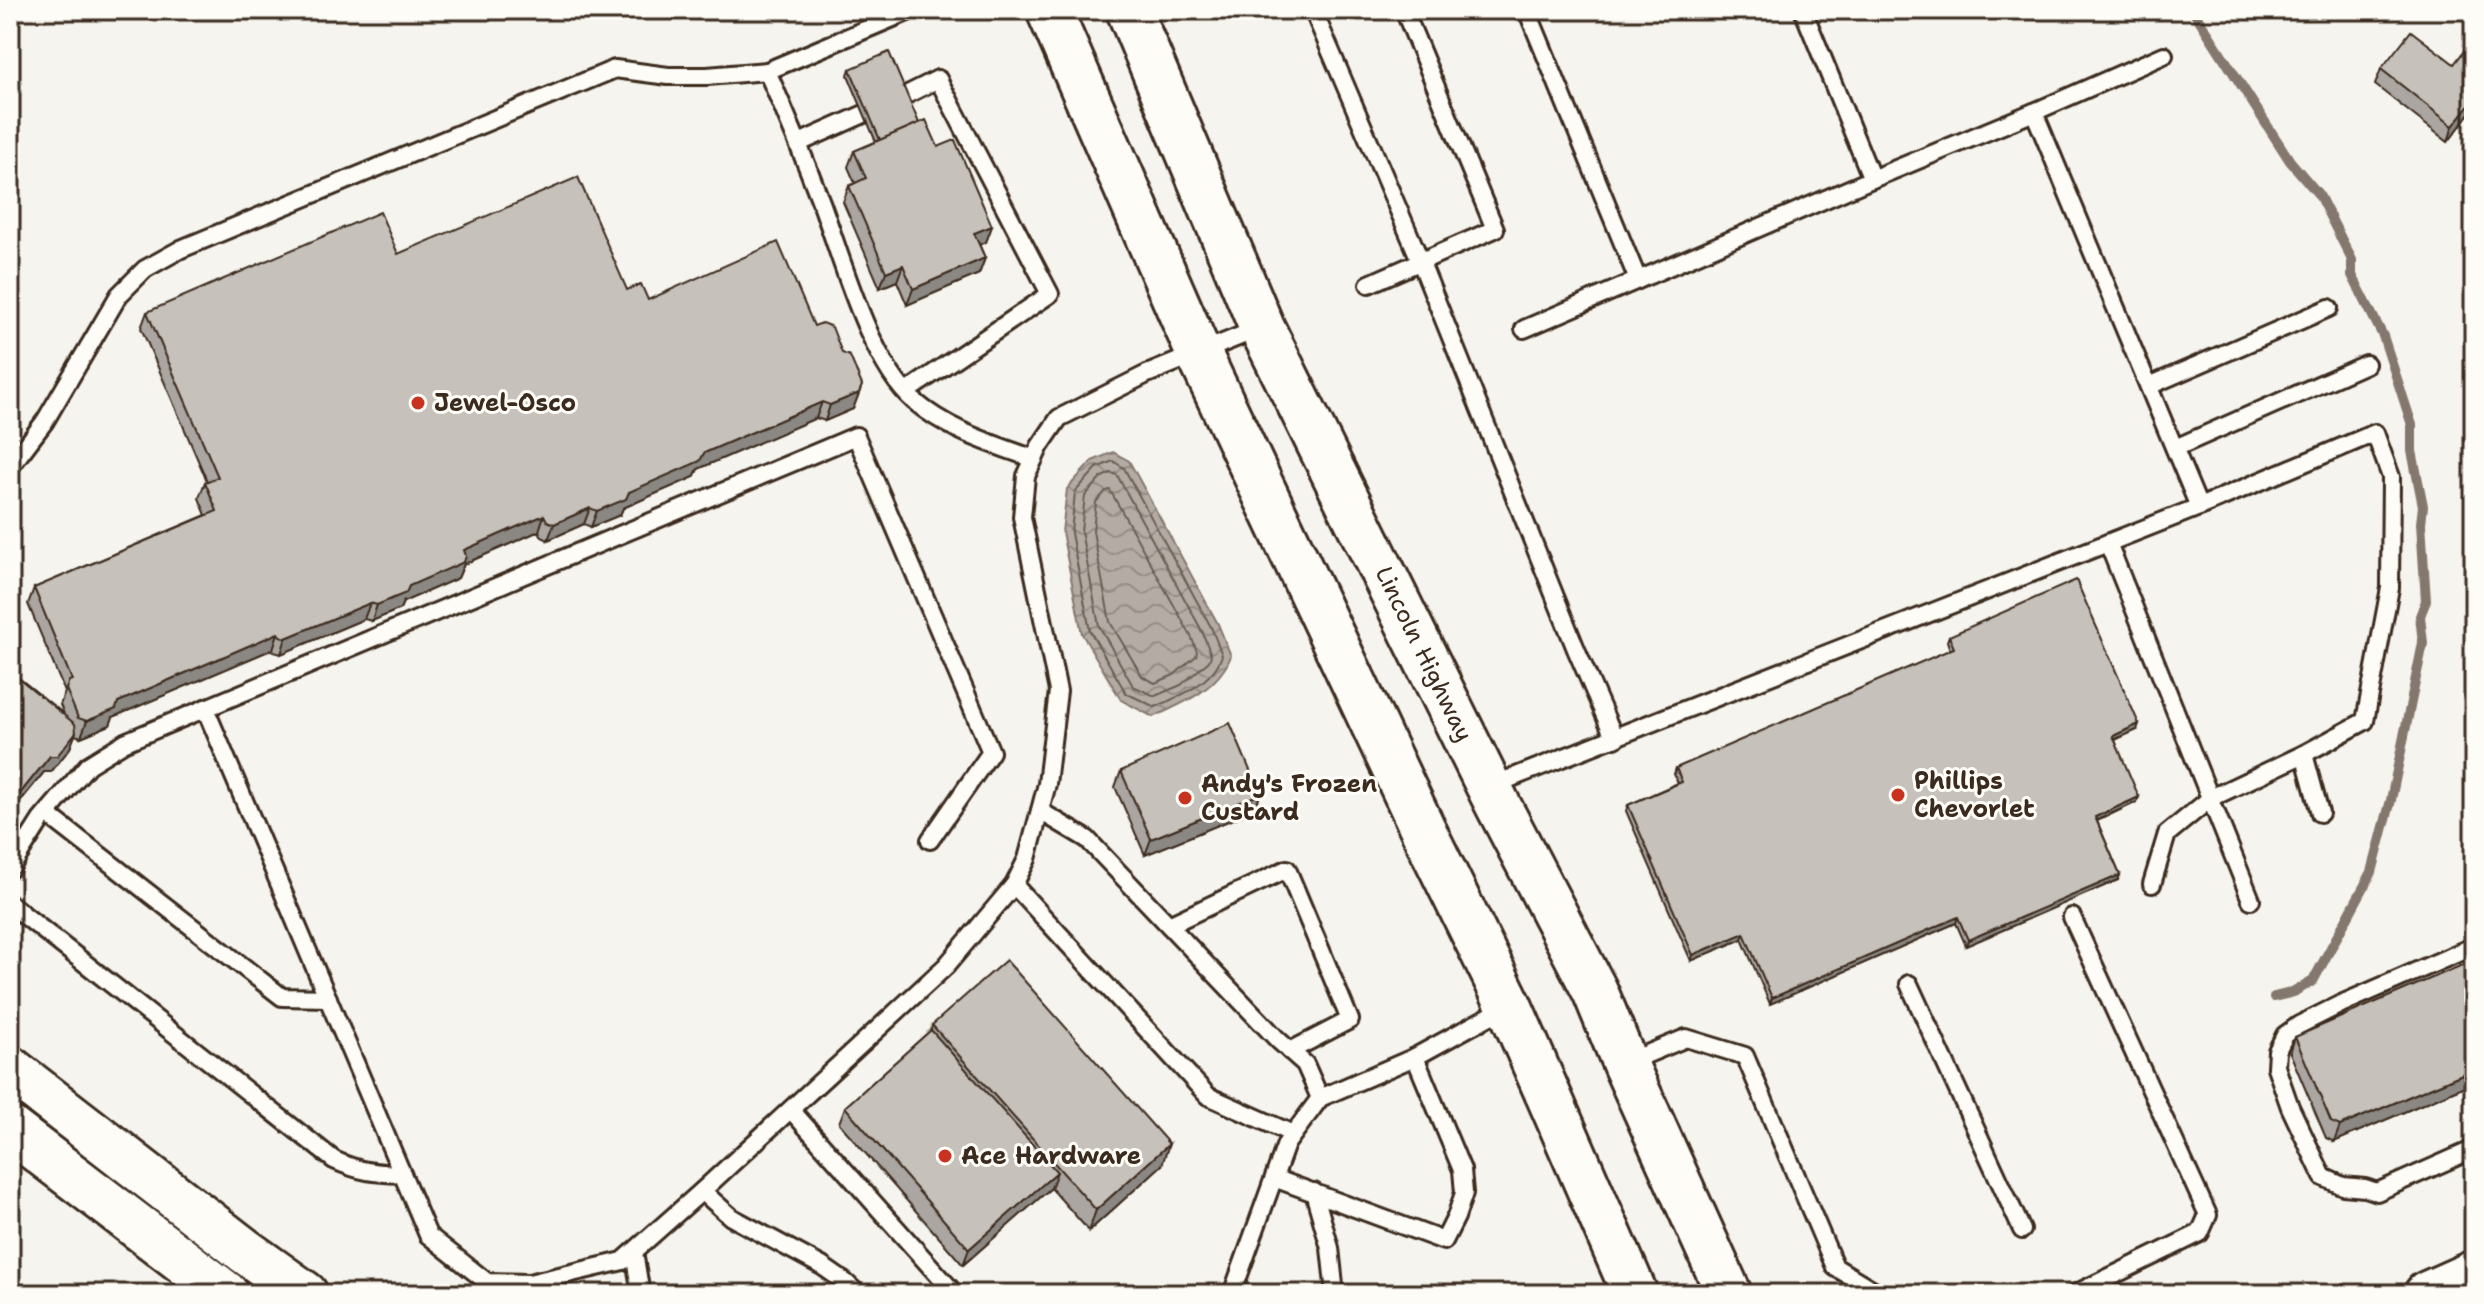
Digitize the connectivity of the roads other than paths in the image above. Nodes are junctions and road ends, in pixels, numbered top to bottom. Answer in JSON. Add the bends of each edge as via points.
{"nodes":[{"id":1,"x":912,"y":10,"type":"edge"},
{"id":2,"x":1049,"y":10,"type":"edge"},
{"id":3,"x":1129,"y":10,"type":"edge"},
{"id":4,"x":1313,"y":10,"type":"edge"},
{"id":5,"x":1404,"y":10,"type":"edge"},
{"id":6,"x":1527,"y":10,"type":"edge"},
{"id":7,"x":1803,"y":10,"type":"edge"},
{"id":8,"x":2164,"y":55,"type":"dead end"},
{"id":9,"x":767,"y":71,"type":"junction"},
{"id":10,"x":904,"y":96,"type":"edge"},
{"id":11,"x":2034,"y":112,"type":"junction"},
{"id":12,"x":864,"y":114,"type":"edge"},
{"id":13,"x":799,"y":143,"type":"junction"},
{"id":14,"x":1872,"y":179,"type":"junction"},
{"id":15,"x":1420,"y":260,"type":"junction"},
{"id":16,"x":1638,"y":280,"type":"junction"},
{"id":17,"x":1369,"y":284,"type":"dead end"},
{"id":18,"x":2329,"y":308,"type":"dead end"},
{"id":19,"x":1262,"y":328,"type":"junction"},
{"id":20,"x":1524,"y":329,"type":"dead end"},
{"id":21,"x":1198,"y":352,"type":"junction"},
{"id":22,"x":2366,"y":364,"type":"dead end"},
{"id":23,"x":2149,"y":386,"type":"junction"},
{"id":24,"x":906,"y":392,"type":"junction"},
{"id":25,"x":2175,"y":448,"type":"junction"},
{"id":26,"x":1034,"y":459,"type":"junction"},
{"id":27,"x":10,"y":467,"type":"edge"},
{"id":28,"x":2199,"y":507,"type":"junction"},
{"id":29,"x":2108,"y":543,"type":"junction"},
{"id":30,"x":205,"y":708,"type":"junction"},
{"id":31,"x":1615,"y":739,"type":"junction"},
{"id":32,"x":2304,"y":754,"type":"junction"},
{"id":33,"x":1489,"y":787,"type":"junction"},
{"id":34,"x":2211,"y":798,"type":"junction"},
{"id":35,"x":1040,"y":811,"type":"junction"},
{"id":36,"x":2320,"y":813,"type":"dead end"},
{"id":37,"x":47,"y":814,"type":"junction"},
{"id":38,"x":930,"y":840,"type":"dead end"},
{"id":39,"x":10,"y":869,"type":"edge"},
{"id":40,"x":2152,"y":884,"type":"dead end"},
{"id":41,"x":1014,"y":885,"type":"junction"},
{"id":42,"x":2251,"y":900,"type":"dead end"},
{"id":43,"x":10,"y":904,"type":"edge"},
{"id":44,"x":2072,"y":917,"type":"dead end"},
{"id":45,"x":1169,"y":925,"type":"junction"},
{"id":46,"x":2474,"y":946,"type":"edge"},
{"id":47,"x":1909,"y":984,"type":"dead end"},
{"id":48,"x":328,"y":998,"type":"junction"},
{"id":49,"x":1509,"y":1005,"type":"junction"},
{"id":50,"x":1290,"y":1051,"type":"junction"},
{"id":51,"x":1415,"y":1057,"type":"junction"},
{"id":52,"x":1625,"y":1064,"type":"junction"},
{"id":53,"x":10,"y":1069,"type":"edge"},
{"id":54,"x":1320,"y":1098,"type":"junction"},
{"id":55,"x":791,"y":1110,"type":"junction"},
{"id":56,"x":10,"y":1129,"type":"edge"},
{"id":57,"x":1293,"y":1134,"type":"junction"},
{"id":58,"x":2474,"y":1149,"type":"edge"},
{"id":59,"x":402,"y":1174,"type":"junction"},
{"id":60,"x":1274,"y":1178,"type":"junction"},
{"id":61,"x":702,"y":1191,"type":"junction"},
{"id":62,"x":1314,"y":1192,"type":"junction"},
{"id":63,"x":2022,"y":1230,"type":"dead end"},
{"id":64,"x":634,"y":1252,"type":"junction"},
{"id":65,"x":2474,"y":1273,"type":"edge"},
{"id":66,"x":218,"y":1292,"type":"edge"},
{"id":67,"x":305,"y":1294,"type":"edge"},
{"id":68,"x":641,"y":1294,"type":"edge"},
{"id":69,"x":858,"y":1294,"type":"edge"},
{"id":70,"x":955,"y":1294,"type":"edge"},
{"id":71,"x":1232,"y":1294,"type":"edge"},
{"id":72,"x":1335,"y":1294,"type":"edge"},
{"id":73,"x":1635,"y":1294,"type":"edge"},
{"id":74,"x":1729,"y":1294,"type":"edge"},
{"id":75,"x":1880,"y":1294,"type":"edge"},
{"id":76,"x":2075,"y":1294,"type":"edge"},
{"id":77,"x":2427,"y":1294,"type":"edge"}],
"edges":[{"from":1,"to":9,"type":"lane"},
{"from":2,"to":21,"type":"main road"},
{"from":3,"to":19,"type":"main road","name":"Lincoln Highway"},
{"from":4,"to":15,"type":"lane"},
{"from":5,"to":15,"type":"lane","via":[[1495,229]]},
{"from":6,"to":16,"type":"lane"},
{"from":7,"to":14,"type":"lane"},
{"from":8,"to":11,"type":"lane"},
{"from":9,"to":13,"type":"lane"},
{"from":9,"to":27,"type":"lane","via":[[668,76],[615,69],[181,249],[145,269],[119,295],[45,421]]},
{"from":10,"to":24,"type":"lane","via":[[938,79],[1050,294]]},
{"from":11,"to":14,"type":"lane"},
{"from":11,"to":23,"type":"lane"},
{"from":12,"to":13,"type":"lane"},
{"from":13,"to":24,"type":"lane","via":[[868,331]]},
{"from":14,"to":16,"type":"lane"},
{"from":15,"to":17,"type":"lane"},
{"from":15,"to":31,"type":"lane"},
{"from":16,"to":20,"type":"lane"},
{"from":18,"to":23,"type":"lane"},
{"from":19,"to":21,"type":"lane"},
{"from":19,"to":33,"type":"main road","name":"Lincoln Highway"},
{"from":21,"to":26,"type":"lane","via":[[1059,418]]},
{"from":21,"to":49,"type":"main road"},
{"from":22,"to":25,"type":"lane"},
{"from":23,"to":25,"type":"lane"},
{"from":24,"to":26,"type":"lane","via":[[950,428]]},
{"from":25,"to":28,"type":"lane"},
{"from":26,"to":35,"type":"lane","via":[[1026,476],[1022,517],[1058,691]]},
{"from":28,"to":29,"type":"lane"},
{"from":28,"to":32,"type":"lane","via":[[2375,433],[2391,477],[2390,588],[2365,721]]},
{"from":29,"to":31,"type":"lane"},
{"from":29,"to":34,"type":"lane"},
{"from":30,"to":37,"type":"lane","via":[[125,742],[88,765]]},
{"from":30,"to":38,"type":"lane","via":[[856,436],[991,752]]},
{"from":30,"to":48,"type":"lane"},
{"from":31,"to":33,"type":"lane"},
{"from":32,"to":34,"type":"lane"},
{"from":32,"to":36,"type":"lane"},
{"from":33,"to":52,"type":"main road","name":"Lincoln Highway","via":[[1595,991]]},
{"from":34,"to":40,"type":"lane","via":[[2167,834]]},
{"from":34,"to":42,"type":"lane"},
{"from":35,"to":41,"type":"lane"},
{"from":35,"to":45,"type":"lane","via":[[1087,839]]},
{"from":37,"to":39,"type":"lane"},
{"from":37,"to":48,"type":"lane","via":[[282,997]]},
{"from":41,"to":55,"type":"lane","via":[[946,966]]},
{"from":41,"to":57,"type":"lane","via":[[1208,1096]]},
{"from":43,"to":59,"type":"lane","via":[[334,1160],[357,1170]]},
{"from":44,"to":76,"type":"lane","via":[[2208,1215],[2200,1233]]},
{"from":45,"to":50,"type":"lane"},
{"from":45,"to":50,"type":"lane","via":[[1287,869],[1350,1020]]},
{"from":46,"to":58,"type":"lane","via":[[2299,1025],[2285,1035],[2276,1067],[2323,1177],[2343,1186],[2377,1192]]},
{"from":47,"to":63,"type":"lane"},
{"from":48,"to":59,"type":"lane"},
{"from":49,"to":51,"type":"lane"},
{"from":49,"to":73,"type":"main road"},
{"from":50,"to":54,"type":"lane","via":[[1305,1064]]},
{"from":51,"to":54,"type":"lane"},
{"from":51,"to":62,"type":"lane","via":[[1462,1170],[1464,1193],[1444,1241]]},
{"from":52,"to":74,"type":"main road","name":"Lincoln Highway"},
{"from":52,"to":75,"type":"lane","via":[[1686,1038],[1745,1056],[1835,1267]]},
{"from":53,"to":67,"type":"main road"},
{"from":54,"to":57,"type":"lane"},
{"from":55,"to":61,"type":"lane"},
{"from":55,"to":70,"type":"lane"},
{"from":56,"to":66,"type":"main road"},
{"from":57,"to":60,"type":"lane"},
{"from":59,"to":64,"type":"lane","via":[[428,1235],[487,1282],[529,1283],[623,1261]]},
{"from":60,"to":62,"type":"lane"},
{"from":60,"to":71,"type":"lane"},
{"from":61,"to":64,"type":"lane"},
{"from":61,"to":69,"type":"lane","via":[[731,1217],[822,1266]]},
{"from":62,"to":72,"type":"lane","via":[[1330,1248]]},
{"from":64,"to":68,"type":"lane"},
{"from":65,"to":77,"type":"main road"}]}
